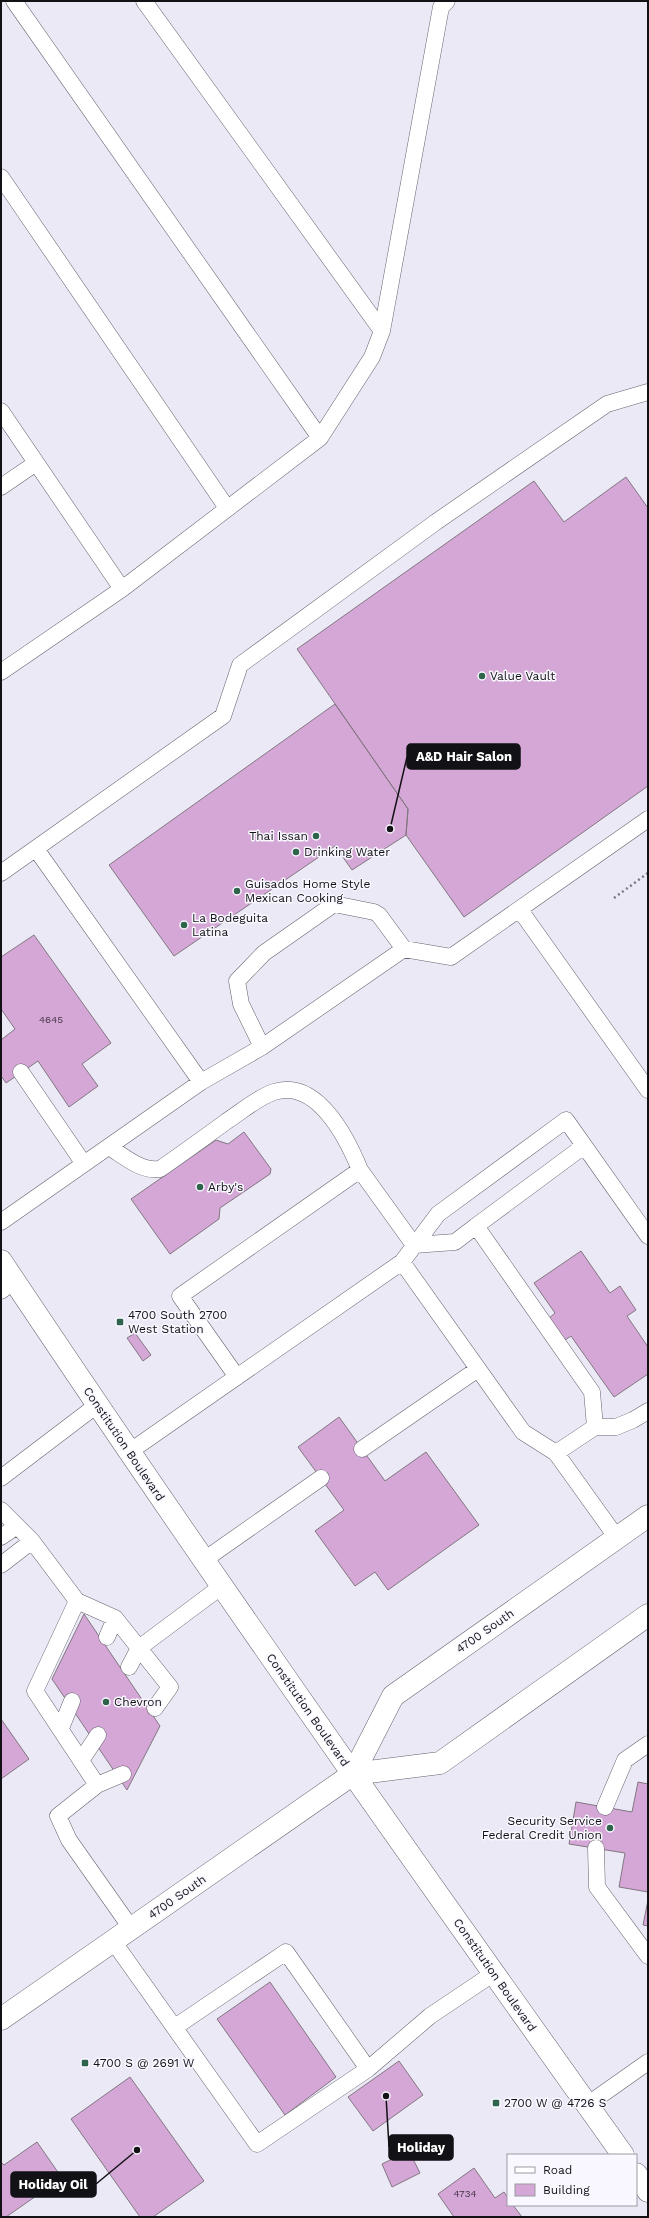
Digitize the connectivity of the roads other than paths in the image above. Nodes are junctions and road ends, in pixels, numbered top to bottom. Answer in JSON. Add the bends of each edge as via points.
{"nodes":[{"id":1,"x":14,"y":1,"type":"edge"},
{"id":2,"x":144,"y":1,"type":"edge"},
{"id":3,"x":447,"y":1,"type":"edge"},
{"id":4,"x":1,"y":177,"type":"edge"},
{"id":5,"x":382,"y":331,"type":"junction"},
{"id":6,"x":648,"y":392,"type":"edge"},
{"id":7,"x":1,"y":411,"type":"edge"},
{"id":8,"x":320,"y":438,"type":"junction"},
{"id":9,"x":36,"y":463,"type":"junction"},
{"id":10,"x":1,"y":487,"type":"edge"},
{"id":11,"x":227,"y":508,"type":"junction"},
{"id":12,"x":122,"y":589,"type":"junction"},
{"id":13,"x":1,"y":672,"type":"edge"},
{"id":14,"x":648,"y":818,"type":"edge"},
{"id":15,"x":36,"y":849,"type":"junction"},
{"id":16,"x":1,"y":873,"type":"edge"},
{"id":17,"x":520,"y":910,"type":"junction"},
{"id":18,"x":404,"y":949,"type":"junction"},
{"id":19,"x":262,"y":1047,"type":"junction"},
{"id":20,"x":21,"y":1072,"type":"dead end"},
{"id":21,"x":201,"y":1082,"type":"junction"},
{"id":22,"x":648,"y":1090,"type":"edge"},
{"id":23,"x":584,"y":1146,"type":"junction"},
{"id":24,"x":109,"y":1147,"type":"junction"},
{"id":25,"x":84,"y":1164,"type":"junction"},
{"id":26,"x":360,"y":1170,"type":"junction"},
{"id":27,"x":1,"y":1222,"type":"edge"},
{"id":28,"x":476,"y":1226,"type":"junction"},
{"id":29,"x":648,"y":1236,"type":"edge"},
{"id":30,"x":414,"y":1245,"type":"junction"},
{"id":31,"x":1,"y":1261,"type":"edge"},
{"id":32,"x":402,"y":1262,"type":"junction"},
{"id":33,"x":8,"y":1286,"type":"edge"},
{"id":34,"x":478,"y":1369,"type":"junction"},
{"id":35,"x":237,"y":1377,"type":"junction"},
{"id":36,"x":97,"y":1405,"type":"junction"},
{"id":37,"x":648,"y":1411,"type":"edge"},
{"id":38,"x":594,"y":1427,"type":"junction"},
{"id":39,"x":362,"y":1449,"type":"dead end"},
{"id":40,"x":130,"y":1452,"type":"junction"},
{"id":41,"x":556,"y":1453,"type":"junction"},
{"id":42,"x":1,"y":1478,"type":"edge"},
{"id":43,"x":321,"y":1478,"type":"dead end"},
{"id":44,"x":1,"y":1510,"type":"edge"},
{"id":45,"x":648,"y":1516,"type":"edge"},
{"id":46,"x":17,"y":1526,"type":"junction"},
{"id":47,"x":1,"y":1537,"type":"edge"},
{"id":48,"x":617,"y":1538,"type":"junction"},
{"id":49,"x":32,"y":1541,"type":"junction"},
{"id":50,"x":204,"y":1560,"type":"junction"},
{"id":51,"x":1,"y":1565,"type":"edge"},
{"id":52,"x":222,"y":1586,"type":"junction"},
{"id":53,"x":77,"y":1601,"type":"junction"},
{"id":54,"x":648,"y":1615,"type":"edge"},
{"id":55,"x":115,"y":1618,"type":"junction"},
{"id":56,"x":107,"y":1638,"type":"dead end"},
{"id":57,"x":139,"y":1648,"type":"junction"},
{"id":58,"x":130,"y":1667,"type":"dead end"},
{"id":59,"x":72,"y":1701,"type":"dead end"},
{"id":60,"x":155,"y":1708,"type":"dead end"},
{"id":61,"x":61,"y":1728,"type":"junction"},
{"id":62,"x":98,"y":1735,"type":"dead end"},
{"id":63,"x":648,"y":1744,"type":"edge"},
{"id":64,"x":82,"y":1759,"type":"junction"},
{"id":65,"x":123,"y":1774,"type":"dead end"},
{"id":66,"x":353,"y":1774,"type":"junction"},
{"id":67,"x":97,"y":1785,"type":"junction"},
{"id":68,"x":605,"y":1807,"type":"dead end"},
{"id":69,"x":596,"y":1848,"type":"dead end"},
{"id":70,"x":131,"y":1928,"type":"junction"},
{"id":71,"x":113,"y":1941,"type":"junction"},
{"id":72,"x":648,"y":1956,"type":"edge"},
{"id":73,"x":494,"y":1973,"type":"junction"},
{"id":74,"x":1,"y":2019,"type":"edge"},
{"id":75,"x":175,"y":2027,"type":"junction"},
{"id":76,"x":648,"y":2062,"type":"edge"},
{"id":77,"x":368,"y":2069,"type":"junction"},
{"id":78,"x":587,"y":2105,"type":"junction"},
{"id":79,"x":621,"y":2154,"type":"edge"},
{"id":80,"x":637,"y":2175,"type":"edge"},
{"id":81,"x":648,"y":2191,"type":"edge"}],
"edges":[{"from":1,"to":8,"type":"lane"},
{"from":2,"to":5,"type":"lane"},
{"from":3,"to":5,"type":"lane","via":[[441,7]]},
{"from":4,"to":11,"type":"lane"},
{"from":5,"to":8,"type":"lane","via":[[372,357]]},
{"from":6,"to":15,"type":"lane","via":[[607,404],[436,522],[240,666],[223,716]]},
{"from":7,"to":9,"type":"lane"},
{"from":8,"to":11,"type":"lane"},
{"from":9,"to":10,"type":"lane"},
{"from":9,"to":12,"type":"lane"},
{"from":11,"to":12,"type":"lane"},
{"from":12,"to":13,"type":"lane"},
{"from":14,"to":17,"type":"lane"},
{"from":15,"to":16,"type":"lane"},
{"from":15,"to":21,"type":"lane"},
{"from":17,"to":18,"type":"lane","via":[[451,957]]},
{"from":17,"to":22,"type":"lane"},
{"from":18,"to":19,"type":"lane"},
{"from":18,"to":19,"type":"lane","via":[[374,912],[334,904],[264,954],[237,981],[241,1004]]},
{"from":19,"to":21,"type":"lane"},
{"from":20,"to":25,"type":"lane"},
{"from":21,"to":24,"type":"lane"},
{"from":23,"to":28,"type":"lane"},
{"from":23,"to":29,"type":"lane"},
{"from":23,"to":30,"type":"lane","via":[[566,1120],[438,1214]]},
{"from":24,"to":25,"type":"lane"},
{"from":24,"to":26,"type":"lane","via":[[140,1166],[153,1170],[160,1169],[243,1110],[273,1092],[293,1090],[312,1098],[326,1110],[352,1149]]},
{"from":25,"to":27,"type":"lane"},
{"from":26,"to":30,"type":"lane"},
{"from":26,"to":35,"type":"lane","via":[[180,1296]]},
{"from":28,"to":30,"type":"lane","via":[[455,1242]]},
{"from":28,"to":38,"type":"lane","via":[[592,1392]]},
{"from":30,"to":32,"type":"lane"},
{"from":31,"to":33,"type":"main road","name":"Constitution Boulevard"},
{"from":32,"to":34,"type":"lane"},
{"from":32,"to":35,"type":"lane"},
{"from":33,"to":36,"type":"main road","name":"Constitution Boulevard"},
{"from":34,"to":39,"type":"lane"},
{"from":34,"to":41,"type":"lane","via":[[523,1432]]},
{"from":35,"to":40,"type":"lane"},
{"from":36,"to":40,"type":"main road","name":"Constitution Boulevard"},
{"from":36,"to":42,"type":"lane"},
{"from":37,"to":38,"type":"lane","via":[[616,1427]]},
{"from":38,"to":41,"type":"lane"},
{"from":40,"to":50,"type":"main road","name":"Constitution Boulevard"},
{"from":41,"to":48,"type":"lane"},
{"from":43,"to":50,"type":"lane"},
{"from":44,"to":46,"type":"lane"},
{"from":45,"to":48,"type":"main road","name":"4700 South"},
{"from":46,"to":47,"type":"lane"},
{"from":46,"to":49,"type":"lane"},
{"from":48,"to":66,"type":"main road","name":"4700 South","via":[[393,1696]]},
{"from":49,"to":51,"type":"lane"},
{"from":49,"to":53,"type":"lane"},
{"from":50,"to":52,"type":"main road","name":"Constitution Boulevard"},
{"from":52,"to":57,"type":"lane"},
{"from":52,"to":66,"type":"main road","name":"Constitution Boulevard"},
{"from":53,"to":55,"type":"lane"},
{"from":53,"to":61,"type":"lane","via":[[35,1691]]},
{"from":54,"to":66,"type":"main road","name":"4700 South","via":[[440,1762]]},
{"from":55,"to":56,"type":"lane"},
{"from":55,"to":57,"type":"lane"},
{"from":57,"to":58,"type":"lane"},
{"from":57,"to":60,"type":"lane","via":[[170,1687]]},
{"from":59,"to":61,"type":"lane"},
{"from":61,"to":64,"type":"lane"},
{"from":62,"to":64,"type":"lane"},
{"from":63,"to":68,"type":"lane","via":[[625,1760]]},
{"from":64,"to":67,"type":"lane"},
{"from":65,"to":67,"type":"lane"},
{"from":66,"to":70,"type":"main road","name":"4700 South"},
{"from":66,"to":73,"type":"main road","name":"Constitution Boulevard"},
{"from":67,"to":70,"type":"lane","via":[[58,1816],[69,1840]]},
{"from":69,"to":72,"type":"lane","via":[[597,1887]]},
{"from":70,"to":71,"type":"main road","name":"4700 South"},
{"from":71,"to":74,"type":"main road","name":"4700 South"},
{"from":71,"to":75,"type":"lane"},
{"from":73,"to":77,"type":"lane","via":[[430,2016]]},
{"from":73,"to":78,"type":"main road","name":"Constitution Boulevard"},
{"from":75,"to":77,"type":"lane","via":[[257,2144]]},
{"from":75,"to":77,"type":"lane","via":[[286,1952]]},
{"from":76,"to":78,"type":"lane"},
{"from":78,"to":79,"type":"main road","name":"Constitution Boulevard"},
{"from":80,"to":81,"type":"main road"}]}
